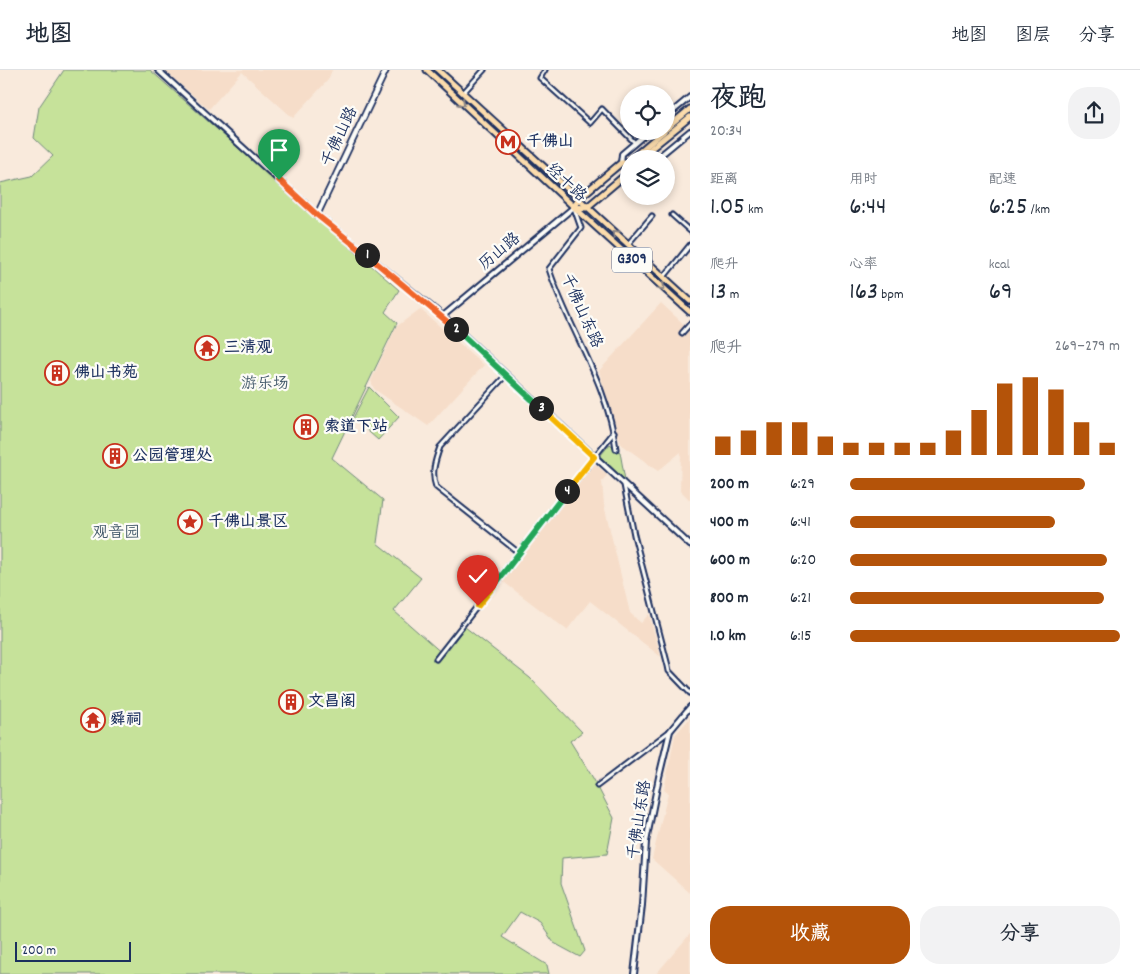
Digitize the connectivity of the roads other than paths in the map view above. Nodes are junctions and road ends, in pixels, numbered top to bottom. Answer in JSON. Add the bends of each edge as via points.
{"nodes":[{"id":1,"x":158,"y":70,"type":"edge"},
{"id":2,"x":386,"y":70,"type":"edge"},
{"id":3,"x":427,"y":70,"type":"edge"},
{"id":4,"x":438,"y":70,"type":"edge"},
{"id":5,"x":484,"y":70,"type":"edge"},
{"id":6,"x":545,"y":70,"type":"edge"},
{"id":7,"x":463,"y":93,"type":"junction"},
{"id":8,"x":690,"y":97,"type":"edge"},
{"id":9,"x":690,"y":109,"type":"edge"},
{"id":10,"x":675,"y":110,"type":"edge"},
{"id":11,"x":690,"y":117,"type":"edge"},
{"id":12,"x":675,"y":122,"type":"edge"},
{"id":13,"x":690,"y":131,"type":"edge"},
{"id":14,"x":638,"y":140,"type":"edge"},
{"id":15,"x":653,"y":140,"type":"edge"},
{"id":16,"x":635,"y":143,"type":"junction"},
{"id":17,"x":627,"y":150,"type":"edge"},
{"id":18,"x":642,"y":150,"type":"edge"},
{"id":19,"x":649,"y":150,"type":"edge"},
{"id":20,"x":667,"y":150,"type":"edge"},
{"id":21,"x":620,"y":164,"type":"edge"},
{"id":22,"x":620,"y":182,"type":"edge"},
{"id":23,"x":578,"y":199,"type":"junction"},
{"id":24,"x":574,"y":207,"type":"junction"},
{"id":25,"x":586,"y":208,"type":"junction"},
{"id":26,"x":317,"y":215,"type":"junction"},
{"id":27,"x":672,"y":215,"type":"dead end"},
{"id":28,"x":652,"y":216,"type":"dead end"},
{"id":29,"x":690,"y":232,"type":"edge"},
{"id":30,"x":627,"y":245,"type":"junction"},
{"id":31,"x":690,"y":245,"type":"edge"},
{"id":32,"x":664,"y":278,"type":"junction"},
{"id":33,"x":690,"y":301,"type":"edge"},
{"id":34,"x":690,"y":312,"type":"edge"},
{"id":35,"x":443,"y":316,"type":"junction"},
{"id":36,"x":690,"y":324,"type":"edge"},
{"id":37,"x":682,"y":333,"type":"dead end"},
{"id":38,"x":506,"y":375,"type":"junction"},
{"id":39,"x":614,"y":432,"type":"junction"},
{"id":40,"x":616,"y":449,"type":"dead end"},
{"id":41,"x":594,"y":457,"type":"junction"},
{"id":42,"x":624,"y":485,"type":"junction"},
{"id":43,"x":690,"y":546,"type":"edge"},
{"id":44,"x":519,"y":553,"type":"junction"},
{"id":45,"x":436,"y":658,"type":"dead end"},
{"id":46,"x":690,"y":693,"type":"edge"},
{"id":47,"x":690,"y":707,"type":"edge"},
{"id":48,"x":670,"y":731,"type":"junction"},
{"id":49,"x":597,"y":786,"type":"dead end"},
{"id":50,"x":634,"y":974,"type":"edge"}],
"edges":[{"from":1,"to":26,"type":"street"},
{"from":2,"to":26,"type":"main road","name":"千佛山路"},
{"from":3,"to":24,"type":"main road","name":"经十路","number":"G309","one_way":true},
{"from":4,"to":7,"type":"main road","name":"经十路","number":"G309"},
{"from":5,"to":7,"type":"street"},
{"from":6,"to":16,"type":"street","via":[[540,78],[590,123],[602,109]]},
{"from":7,"to":23,"type":"main road","name":"经十路","number":"G309"},
{"from":8,"to":10,"type":"street"},
{"from":9,"to":12,"type":"main road","name":"历山路"},
{"from":11,"to":19,"type":"main road"},
{"from":13,"to":20,"type":"street"},
{"from":14,"to":16,"type":"street"},
{"from":15,"to":18,"type":"main road","name":"历山路"},
{"from":16,"to":17,"type":"street"},
{"from":21,"to":23,"type":"main road","name":"历山路"},
{"from":22,"to":25,"type":"main road"},
{"from":23,"to":24,"type":"main road","name":"历山路"},
{"from":23,"to":25,"type":"main road","name":"经十路","number":"G309"},
{"from":24,"to":25,"type":"main road"},
{"from":24,"to":34,"type":"main road","name":"经十路","number":"G309","one_way":true},
{"from":24,"to":35,"type":"street","name":"历山路"},
{"from":24,"to":39,"type":"street","name":"千佛山东路","via":[[581,228],[549,269],[610,412]]},
{"from":30,"to":25,"type":"main road","name":"经十路","number":"G309","one_way":true},
{"from":26,"to":35,"type":"street"},
{"from":27,"to":29,"type":"street"},
{"from":28,"to":30,"type":"street"},
{"from":30,"to":32,"type":"main road","name":"经十路","number":"G309"},
{"from":31,"to":32,"type":"street"},
{"from":32,"to":33,"type":"main road","name":"经十路","number":"G309"},
{"from":35,"to":38,"type":"street"},
{"from":36,"to":37,"type":"street"},
{"from":38,"to":41,"type":"street"},
{"from":38,"to":44,"type":"street","via":[[440,446],[433,477],[436,487]]},
{"from":39,"to":40,"type":"street","name":"千佛山东路"},
{"from":39,"to":41,"type":"street"},
{"from":41,"to":42,"type":"street"},
{"from":41,"to":44,"type":"street"},
{"from":42,"to":43,"type":"street"},
{"from":42,"to":46,"type":"street","via":[[669,671]]},
{"from":44,"to":45,"type":"street"},
{"from":47,"to":48,"type":"street","name":"千佛山东路"},
{"from":48,"to":49,"type":"street"},
{"from":48,"to":50,"type":"street","name":"千佛山东路","via":[[646,842]]}]}
